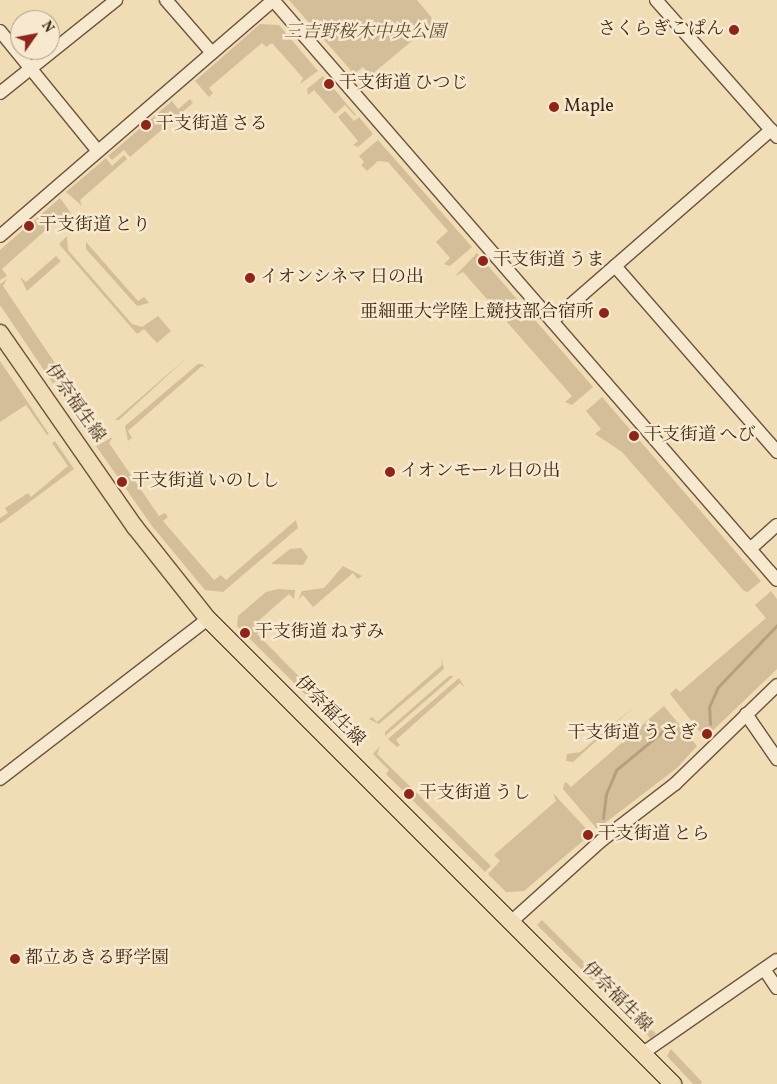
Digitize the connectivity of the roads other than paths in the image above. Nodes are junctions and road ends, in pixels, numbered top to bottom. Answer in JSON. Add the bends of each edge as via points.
{"nodes":[{"id":1,"x":116,"y":0,"type":"edge"},
{"id":2,"x":166,"y":0,"type":"edge"},
{"id":3,"x":273,"y":0,"type":"edge"},
{"id":4,"x":656,"y":0,"type":"edge"},
{"id":5,"x":0,"y":31,"type":"edge"},
{"id":6,"x":212,"y":54,"type":"junction"},
{"id":7,"x":32,"y":70,"type":"junction"},
{"id":8,"x":0,"y":93,"type":"edge"},
{"id":9,"x":774,"y":134,"type":"edge"},
{"id":10,"x":98,"y":151,"type":"junction"},
{"id":11,"x":2,"y":229,"type":"edge"},
{"id":12,"x":615,"y":266,"type":"junction"},
{"id":13,"x":552,"y":321,"type":"junction"},
{"id":14,"x":0,"y":332,"type":"edge"},
{"id":15,"x":777,"y":452,"type":"edge"},
{"id":16,"x":777,"y":525,"type":"edge"},
{"id":17,"x":750,"y":549,"type":"junction"},
{"id":18,"x":777,"y":580,"type":"edge"},
{"id":19,"x":208,"y":619,"type":"junction"},
{"id":20,"x":777,"y":684,"type":"edge"},
{"id":21,"x":746,"y":714,"type":"junction"},
{"id":22,"x":777,"y":759,"type":"edge"},
{"id":23,"x":0,"y":779,"type":"edge"},
{"id":24,"x":512,"y":921,"type":"junction"},
{"id":25,"x":777,"y":960,"type":"edge"},
{"id":26,"x":764,"y":969,"type":"junction"},
{"id":27,"x":777,"y":988,"type":"edge"},
{"id":28,"x":643,"y":1053,"type":"junction"},
{"id":29,"x":673,"y":1084,"type":"edge"}],
"edges":[{"from":1,"to":7,"type":"street"},
{"from":2,"to":6,"type":"street"},
{"from":3,"to":6,"type":"street"},
{"from":3,"to":13,"type":"street"},
{"from":4,"to":9,"type":"street"},
{"from":5,"to":7,"type":"street"},
{"from":6,"to":10,"type":"street"},
{"from":7,"to":8,"type":"street"},
{"from":7,"to":10,"type":"street"},
{"from":9,"to":12,"type":"street"},
{"from":10,"to":11,"type":"street"},
{"from":12,"to":13,"type":"street"},
{"from":12,"to":15,"type":"street"},
{"from":13,"to":17,"type":"street"},
{"from":14,"to":19,"type":"main road","name":"伊奈福生線","via":[[135,528]]},
{"from":16,"to":17,"type":"street"},
{"from":17,"to":18,"type":"street"},
{"from":19,"to":23,"type":"street"},
{"from":19,"to":24,"type":"main road","name":"伊奈福生線"},
{"from":20,"to":21,"type":"street"},
{"from":21,"to":22,"type":"street"},
{"from":21,"to":24,"type":"street","via":[[674,784],[602,840]]},
{"from":24,"to":28,"type":"main road","name":"伊奈福生線"},
{"from":25,"to":26,"type":"street"},
{"from":26,"to":27,"type":"street"},
{"from":26,"to":28,"type":"street"},
{"from":28,"to":29,"type":"main road","name":"伊奈福生線"}]}
